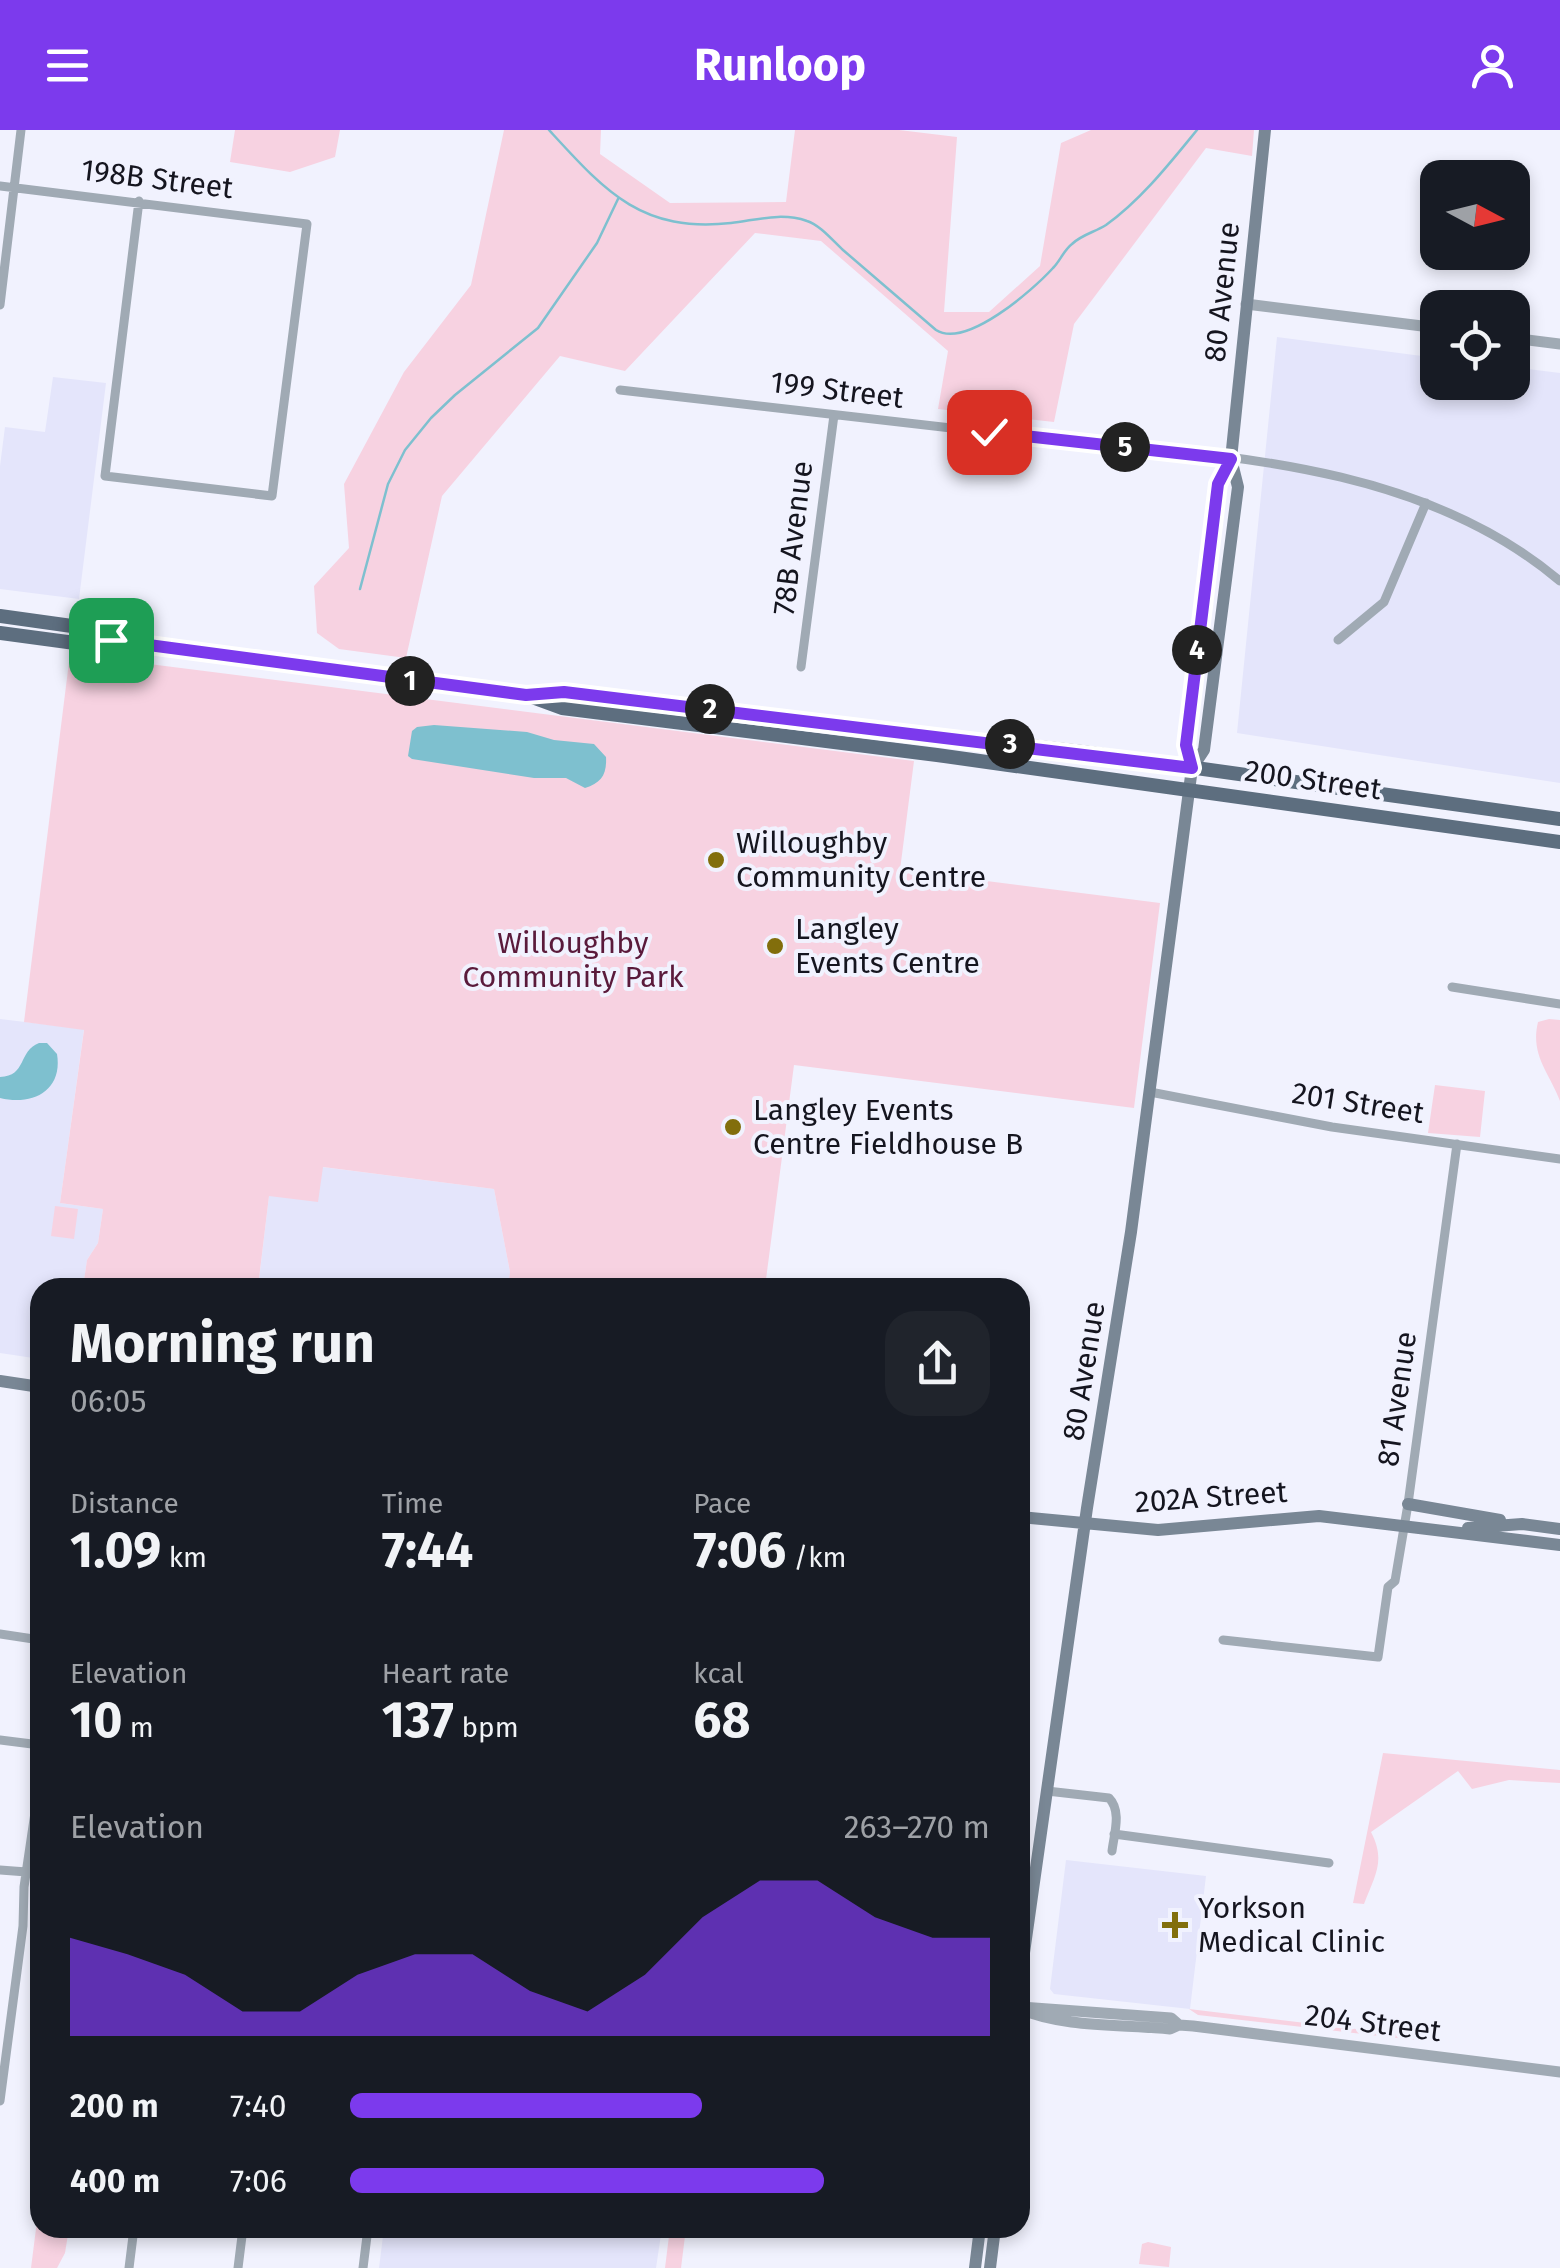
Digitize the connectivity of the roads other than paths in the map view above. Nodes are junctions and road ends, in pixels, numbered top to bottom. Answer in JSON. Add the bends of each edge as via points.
{"nodes":[{"id":1,"x":21,"y":130,"type":"edge"},
{"id":2,"x":1264,"y":130,"type":"edge"},
{"id":3,"x":0,"y":186,"type":"edge"},
{"id":4,"x":14,"y":188,"type":"junction"},
{"id":5,"x":138,"y":202,"type":"junction"},
{"id":6,"x":1246,"y":304,"type":"junction"},
{"id":7,"x":0,"y":306,"type":"edge"},
{"id":8,"x":1420,"y":326,"type":"edge"},
{"id":9,"x":1530,"y":340,"type":"edge"},
{"id":10,"x":1560,"y":344,"type":"edge"},
{"id":11,"x":620,"y":390,"type":"dead end"},
{"id":12,"x":834,"y":415,"type":"junction"},
{"id":13,"x":1231,"y":459,"type":"junction"},
{"id":14,"x":1426,"y":504,"type":"junction"},
{"id":15,"x":1560,"y":581,"type":"edge"},
{"id":16,"x":0,"y":616,"type":"edge"},
{"id":17,"x":0,"y":633,"type":"edge"},
{"id":18,"x":111,"y":640,"type":"junction"},
{"id":19,"x":1338,"y":640,"type":"dead end"},
{"id":20,"x":801,"y":668,"type":"dead end"},
{"id":21,"x":526,"y":695,"type":"junction"},
{"id":22,"x":1192,"y":768,"type":"junction"},
{"id":23,"x":1188,"y":791,"type":"junction"},
{"id":24,"x":1560,"y":819,"type":"edge"},
{"id":25,"x":1560,"y":842,"type":"edge"},
{"id":26,"x":1452,"y":988,"type":"dead end"},
{"id":27,"x":1560,"y":1004,"type":"edge"},
{"id":28,"x":1150,"y":1092,"type":"junction"},
{"id":29,"x":1457,"y":1144,"type":"junction"},
{"id":30,"x":1560,"y":1159,"type":"edge"},
{"id":31,"x":0,"y":1381,"type":"edge"},
{"id":32,"x":30,"y":1386,"type":"edge"},
{"id":33,"x":1408,"y":1504,"type":"junction"},
{"id":34,"x":1030,"y":1518,"type":"edge"},
{"id":35,"x":1522,"y":1524,"type":"junction"},
{"id":36,"x":1084,"y":1525,"type":"junction"},
{"id":37,"x":1405,"y":1526,"type":"junction"},
{"id":38,"x":1560,"y":1528,"type":"edge"},
{"id":39,"x":1440,"y":1530,"type":"junction"},
{"id":40,"x":1560,"y":1546,"type":"edge"},
{"id":41,"x":0,"y":1634,"type":"edge"},
{"id":42,"x":30,"y":1638,"type":"edge"},
{"id":43,"x":1224,"y":1640,"type":"dead end"},
{"id":44,"x":0,"y":1740,"type":"edge"},
{"id":45,"x":30,"y":1744,"type":"edge"},
{"id":46,"x":1046,"y":1791,"type":"junction"},
{"id":47,"x":1114,"y":1834,"type":"junction"},
{"id":48,"x":30,"y":1845,"type":"edge"},
{"id":49,"x":1112,"y":1851,"type":"dead end"},
{"id":50,"x":1329,"y":1863,"type":"dead end"},
{"id":51,"x":0,"y":1870,"type":"edge"},
{"id":52,"x":26,"y":1871,"type":"junction"},
{"id":53,"x":30,"y":1872,"type":"edge"},
{"id":54,"x":1030,"y":1908,"type":"edge"},
{"id":55,"x":6,"y":2011,"type":"edge"},
{"id":56,"x":1030,"y":2013,"type":"edge"},
{"id":57,"x":1560,"y":2072,"type":"edge"},
{"id":58,"x":0,"y":2100,"type":"edge"},
{"id":59,"x":133,"y":2238,"type":"edge"},
{"id":60,"x":242,"y":2238,"type":"edge"},
{"id":61,"x":367,"y":2238,"type":"edge"},
{"id":62,"x":979,"y":2238,"type":"edge"},
{"id":63,"x":994,"y":2238,"type":"edge"},
{"id":64,"x":129,"y":2268,"type":"edge"},
{"id":65,"x":238,"y":2268,"type":"edge"},
{"id":66,"x":363,"y":2268,"type":"edge"},
{"id":67,"x":975,"y":2268,"type":"edge"},
{"id":68,"x":990,"y":2268,"type":"edge"}],
"edges":[{"from":1,"to":4,"type":"street"},
{"from":2,"to":6,"type":"main road","name":"80 Avenue"},
{"from":3,"to":4,"type":"street","name":"198B Street"},
{"from":4,"to":5,"type":"street","name":"198B Street"},
{"from":4,"to":7,"type":"street"},
{"from":5,"to":5,"type":"street","name":"198B Street","via":[[307,224],[272,496],[105,476]]},
{"from":6,"to":8,"type":"street"},
{"from":6,"to":13,"type":"main road","name":"80 Avenue"},
{"from":9,"to":10,"type":"street"},
{"from":11,"to":12,"type":"street","name":"199 Street"},
{"from":12,"to":13,"type":"street","name":"199 Street"},
{"from":12,"to":20,"type":"street","name":"78B Avenue"},
{"from":13,"to":14,"type":"street","name":"199 Street","via":[[1356,479]]},
{"from":13,"to":22,"type":"main road","name":"80 Avenue","via":[[1218,484],[1186,745]]},
{"from":13,"to":22,"type":"main road","name":"80 Avenue","via":[[1238,487],[1204,750]]},
{"from":14,"to":15,"type":"street","name":"199 Street","via":[[1482,528]]},
{"from":14,"to":19,"type":"street","via":[[1384,602]]},
{"from":16,"to":18,"type":"main road","name":"200 Street","via":[[79,627]]},
{"from":17,"to":18,"type":"main road","name":"200 Street","via":[[75,643]]},
{"from":18,"to":21,"type":"main road","name":"200 Street"},
{"from":21,"to":22,"type":"main road","name":"200 Street","via":[[564,692]]},
{"from":21,"to":23,"type":"main road","name":"200 Street","via":[[562,708]]},
{"from":22,"to":23,"type":"main road","name":"80 Avenue"},
{"from":22,"to":24,"type":"main road","name":"200 Street"},
{"from":23,"to":25,"type":"main road","name":"200 Street"},
{"from":23,"to":28,"type":"main road","name":"80 Avenue"},
{"from":26,"to":27,"type":"street"},
{"from":28,"to":29,"type":"street","name":"201 Street"},
{"from":28,"to":36,"type":"main road","name":"80 Avenue"},
{"from":29,"to":30,"type":"street","name":"201 Street"},
{"from":29,"to":33,"type":"street","name":"81 Avenue"},
{"from":31,"to":32,"type":"main road"},
{"from":33,"to":35,"type":"main road"},
{"from":33,"to":37,"type":"street","name":"81 Avenue"},
{"from":34,"to":36,"type":"main road","name":"202A Street"},
{"from":35,"to":38,"type":"main road"},
{"from":35,"to":39,"type":"main road"},
{"from":36,"to":37,"type":"main road","name":"202A Street","via":[[1158,1530],[1300,1516]]},
{"from":36,"to":46,"type":"main road","name":"80 Avenue"},
{"from":37,"to":39,"type":"main road","name":"202A Street"},
{"from":37,"to":43,"type":"street","name":"81 Avenue","via":[[1378,1658]]},
{"from":39,"to":40,"type":"main road"},
{"from":41,"to":42,"type":"street"},
{"from":44,"to":45,"type":"street"},
{"from":46,"to":47,"type":"street","via":[[1109,1798]]},
{"from":46,"to":54,"type":"main road","name":"80 Avenue"},
{"from":47,"to":49,"type":"street"},
{"from":47,"to":50,"type":"street"},
{"from":48,"to":52,"type":"street"},
{"from":51,"to":52,"type":"street"},
{"from":52,"to":53,"type":"street"},
{"from":52,"to":55,"type":"street","via":[[22,1938]]},
{"from":55,"to":58,"type":"street"},
{"from":56,"to":57,"type":"street","name":"204 Street"},
{"from":59,"to":64,"type":"street"},
{"from":60,"to":65,"type":"street"},
{"from":61,"to":66,"type":"street"},
{"from":62,"to":67,"type":"main road"},
{"from":63,"to":68,"type":"main road"}]}
